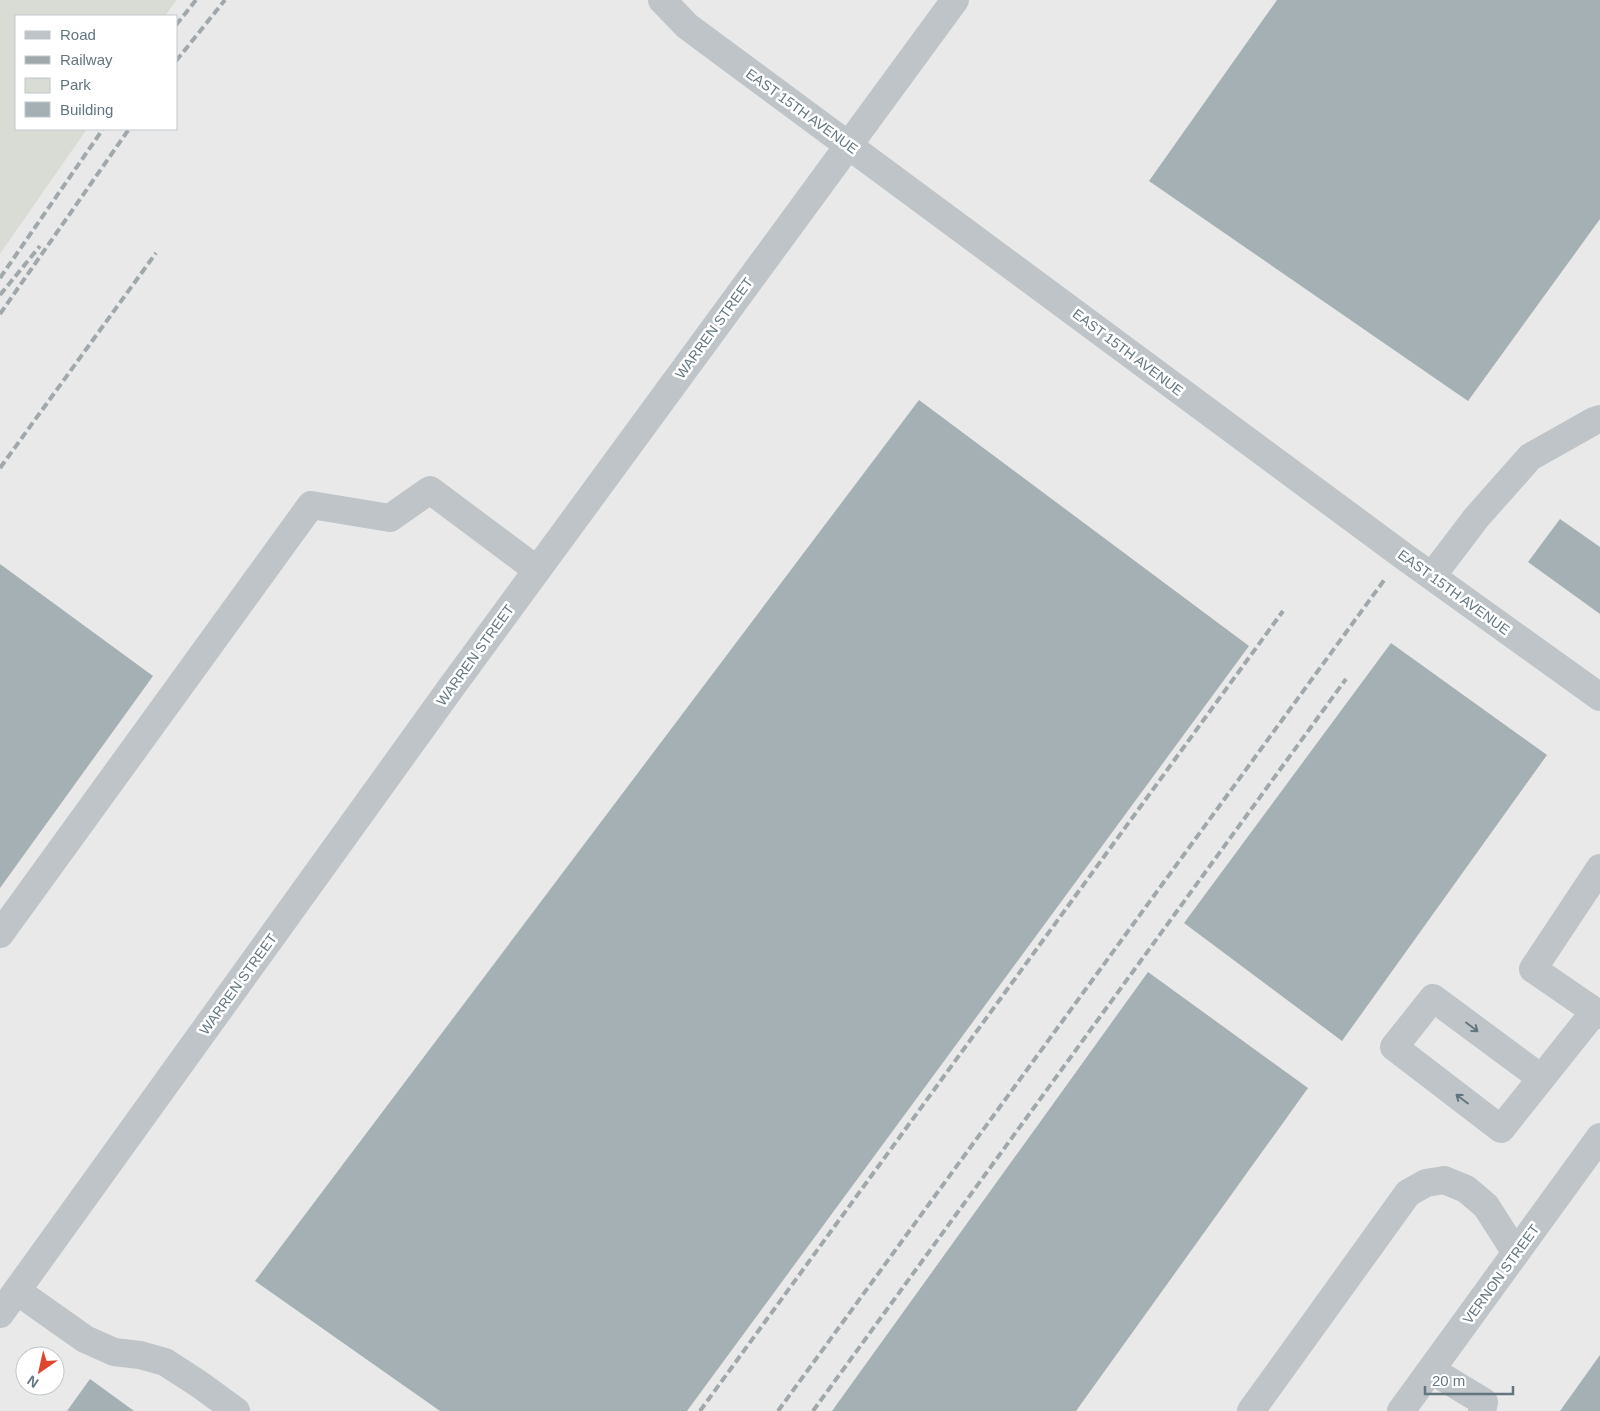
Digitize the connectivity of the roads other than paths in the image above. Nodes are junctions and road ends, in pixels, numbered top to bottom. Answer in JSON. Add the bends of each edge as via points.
{"nodes":[{"id":1,"x":662,"y":0,"type":"edge"},
{"id":2,"x":955,"y":0,"type":"edge"},
{"id":3,"x":849,"y":145,"type":"junction"},
{"id":4,"x":1600,"y":420,"type":"edge"},
{"id":5,"x":537,"y":570,"type":"junction"},
{"id":6,"x":1432,"y":576,"type":"junction"},
{"id":7,"x":1600,"y":697,"type":"edge"},
{"id":8,"x":1600,"y":868,"type":"edge"},
{"id":9,"x":0,"y":934,"type":"edge"},
{"id":10,"x":1597,"y":1013,"type":"edge"},
{"id":11,"x":1540,"y":1078,"type":"junction"},
{"id":12,"x":1600,"y":1136,"type":"edge"},
{"id":13,"x":1516,"y":1253,"type":"junction"},
{"id":14,"x":17,"y":1291,"type":"junction"},
{"id":15,"x":0,"y":1314,"type":"edge"},
{"id":16,"x":1431,"y":1370,"type":"junction"},
{"id":17,"x":1257,"y":1409,"type":"edge"},
{"id":18,"x":236,"y":1411,"type":"edge"},
{"id":19,"x":1401,"y":1411,"type":"edge"},
{"id":20,"x":1482,"y":1411,"type":"edge"}],
"edges":[{"from":1,"to":3,"type":"street","name":"EAST 15TH AVENUE","via":[[687,26]]},
{"from":2,"to":3,"type":"street","name":"WARREN STREET"},
{"from":3,"to":5,"type":"street","name":"WARREN STREET"},
{"from":3,"to":6,"type":"street","name":"EAST 15TH AVENUE"},
{"from":4,"to":6,"type":"street","via":[[1594,420],[1530,457],[1476,518]]},
{"from":5,"to":9,"type":"street","via":[[430,490],[390,518],[312,505]]},
{"from":5,"to":14,"type":"street","name":"WARREN STREET"},
{"from":6,"to":7,"type":"street","name":"EAST 15TH AVENUE"},
{"from":8,"to":10,"type":"street","via":[[1533,969]]},
{"from":10,"to":11,"type":"street"},
{"from":11,"to":11,"type":"street","one_way":true,"via":[[1501,1128],[1394,1047],[1433,998]]},
{"from":12,"to":13,"type":"street","name":"VERNON STREET"},
{"from":13,"to":16,"type":"street","name":"VERNON STREET"},
{"from":13,"to":17,"type":"street","via":[[1486,1206],[1466,1189],[1444,1180],[1426,1183],[1408,1193]]},
{"from":14,"to":15,"type":"street","name":"WARREN STREET"},
{"from":14,"to":18,"type":"street","via":[[85,1339],[114,1352],[165,1362]]},
{"from":16,"to":19,"type":"street","name":"VERNON STREET"},
{"from":16,"to":20,"type":"street","via":[[1484,1402]]}]}
